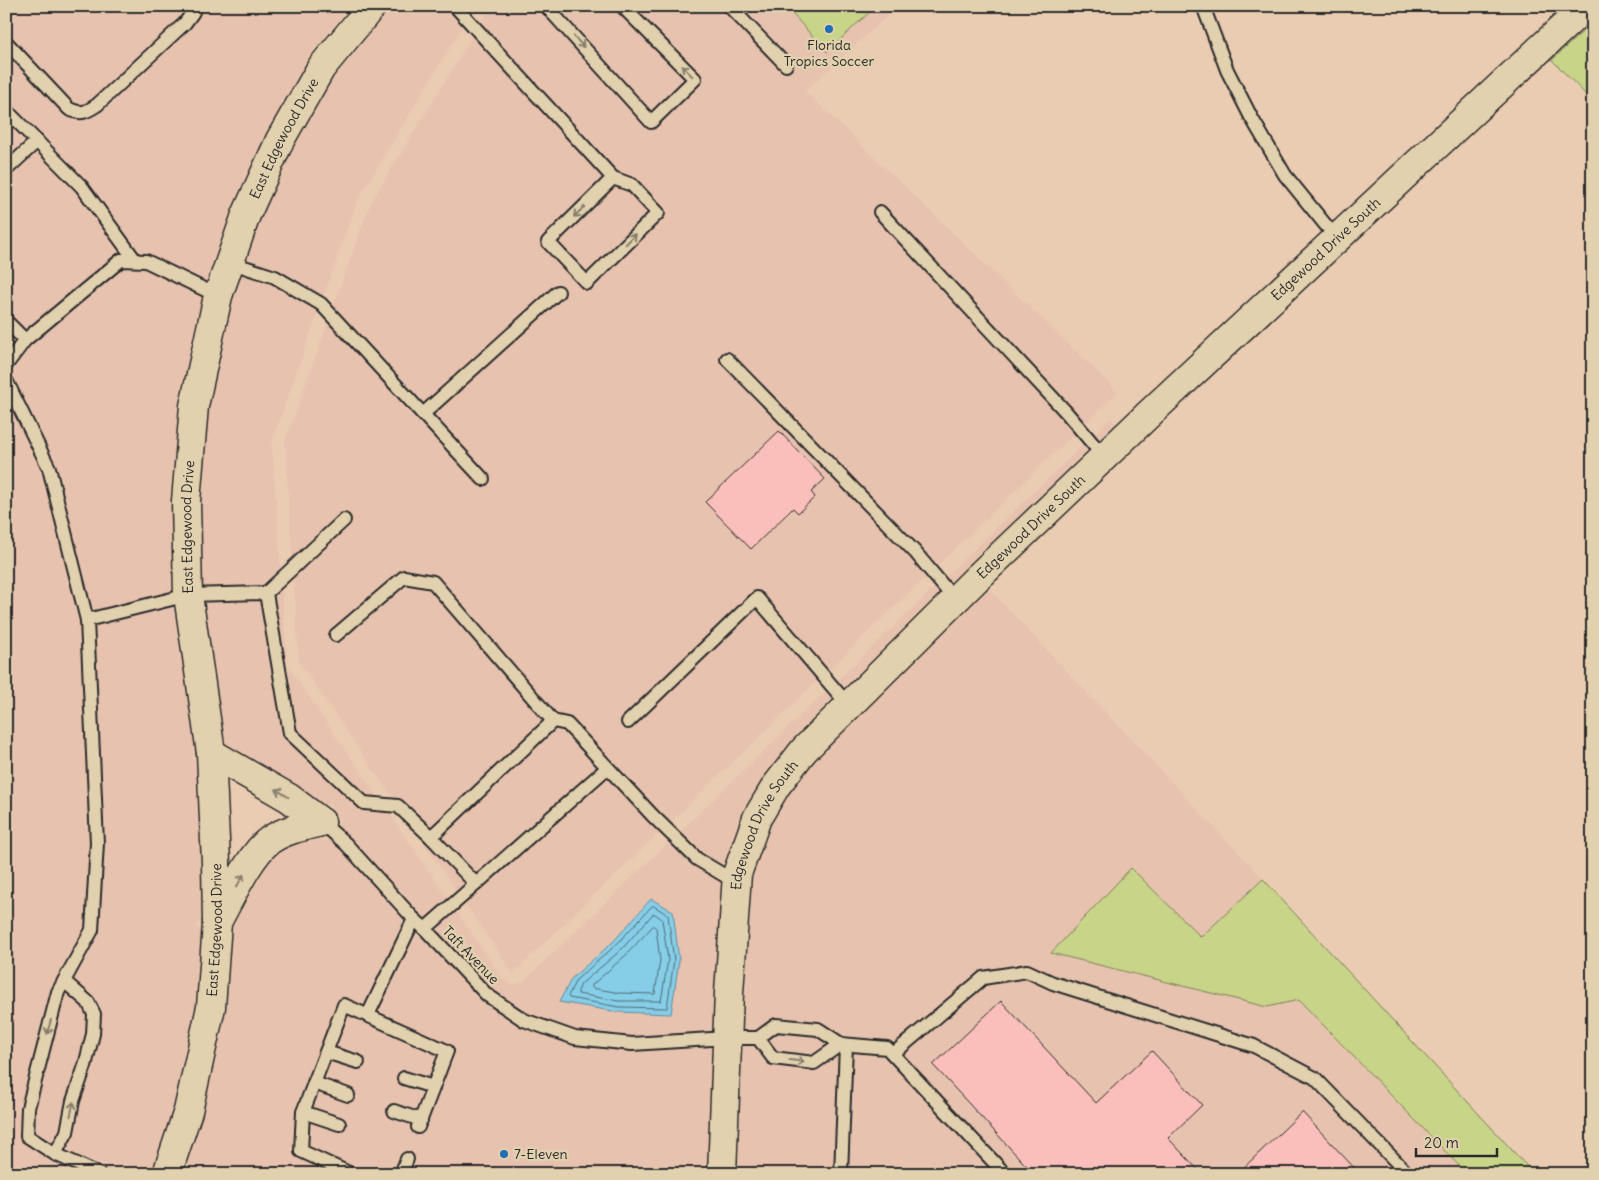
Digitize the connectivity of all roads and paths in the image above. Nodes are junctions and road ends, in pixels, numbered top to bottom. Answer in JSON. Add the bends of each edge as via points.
{"nodes":[{"id":1,"x":193,"y":6,"type":"edge"},
{"id":2,"x":372,"y":6,"type":"edge"},
{"id":3,"x":455,"y":6,"type":"edge"},
{"id":4,"x":546,"y":6,"type":"edge"},
{"id":5,"x":622,"y":6,"type":"edge"},
{"id":6,"x":730,"y":6,"type":"edge"},
{"id":7,"x":1203,"y":6,"type":"edge"},
{"id":8,"x":1586,"y":6,"type":"edge"},
{"id":9,"x":6,"y":42,"type":"edge"},
{"id":10,"x":786,"y":65,"type":"dead end"},
{"id":11,"x":6,"y":110,"type":"edge"},
{"id":12,"x":37,"y":141,"type":"junction"},
{"id":13,"x":6,"y":170,"type":"edge"},
{"id":14,"x":614,"y":178,"type":"junction"},
{"id":15,"x":880,"y":212,"type":"dead end"},
{"id":16,"x":1337,"y":239,"type":"junction"},
{"id":17,"x":135,"y":260,"type":"junction"},
{"id":18,"x":229,"y":262,"type":"junction"},
{"id":19,"x":558,"y":292,"type":"dead end"},
{"id":20,"x":218,"y":296,"type":"junction"},
{"id":21,"x":6,"y":321,"type":"edge"},
{"id":22,"x":25,"y":340,"type":"junction"},
{"id":23,"x":727,"y":359,"type":"dead end"},
{"id":24,"x":6,"y":365,"type":"edge"},
{"id":25,"x":6,"y":380,"type":"edge"},
{"id":26,"x":423,"y":414,"type":"junction"},
{"id":27,"x":1104,"y":457,"type":"junction"},
{"id":28,"x":483,"y":479,"type":"dead end"},
{"id":29,"x":344,"y":520,"type":"dead end"},
{"id":30,"x":266,"y":592,"type":"junction"},
{"id":31,"x":188,"y":595,"type":"junction"},
{"id":32,"x":955,"y":600,"type":"junction"},
{"id":33,"x":86,"y":620,"type":"junction"},
{"id":34,"x":336,"y":635,"type":"dead end"},
{"id":35,"x":849,"y":706,"type":"junction"},
{"id":36,"x":553,"y":721,"type":"junction"},
{"id":37,"x":628,"y":722,"type":"dead end"},
{"id":38,"x":211,"y":753,"type":"junction"},
{"id":39,"x":607,"y":768,"type":"junction"},
{"id":40,"x":321,"y":822,"type":"junction"},
{"id":41,"x":431,"y":836,"type":"junction"},
{"id":42,"x":737,"y":883,"type":"junction"},
{"id":43,"x":476,"y":884,"type":"junction"},
{"id":44,"x":414,"y":919,"type":"junction"},
{"id":45,"x":217,"y":923,"type":"junction"},
{"id":46,"x":425,"y":929,"type":"junction"},
{"id":47,"x":64,"y":981,"type":"junction"},
{"id":48,"x":368,"y":1015,"type":"junction"},
{"id":49,"x":727,"y":1038,"type":"junction"},
{"id":50,"x":758,"y":1038,"type":"junction"},
{"id":51,"x":844,"y":1045,"type":"junction"},
{"id":52,"x":326,"y":1052,"type":"junction"},
{"id":53,"x":893,"y":1054,"type":"junction"},
{"id":54,"x":358,"y":1062,"type":"dead end"},
{"id":55,"x":404,"y":1078,"type":"dead end"},
{"id":56,"x":314,"y":1083,"type":"junction"},
{"id":57,"x":433,"y":1087,"type":"junction"},
{"id":58,"x":348,"y":1095,"type":"dead end"},
{"id":59,"x":394,"y":1111,"type":"dead end"},
{"id":60,"x":303,"y":1112,"type":"junction"},
{"id":61,"x":339,"y":1124,"type":"dead end"},
{"id":62,"x":55,"y":1154,"type":"junction"},
{"id":63,"x":406,"y":1159,"type":"dead end"},
{"id":64,"x":99,"y":1174,"type":"edge"},
{"id":65,"x":167,"y":1174,"type":"edge"},
{"id":66,"x":351,"y":1174,"type":"edge"},
{"id":67,"x":401,"y":1174,"type":"edge"},
{"id":68,"x":722,"y":1174,"type":"edge"},
{"id":69,"x":841,"y":1174,"type":"edge"},
{"id":70,"x":1005,"y":1174,"type":"edge"},
{"id":71,"x":1408,"y":1174,"type":"edge"}],
"edges":[{"from":1,"to":9,"type":"lane","via":[[193,12],[177,30],[98,105],[79,113],[69,109]]},
{"from":2,"to":18,"type":"street","name":"East Edgewood Drive","via":[[321,68],[280,140]]},
{"from":3,"to":14,"type":"lane"},
{"from":4,"to":5,"type":"lane","one_way":true,"via":[[651,122],[695,79]]},
{"from":6,"to":10,"type":"lane"},
{"from":7,"to":16,"type":"lane","via":[[1227,70],[1251,116],[1285,175]]},
{"from":8,"to":16,"type":"street","name":"Edgewood Drive South"},
{"from":11,"to":12,"type":"lane"},
{"from":12,"to":13,"type":"lane"},
{"from":12,"to":17,"type":"lane","via":[[82,187]]},
{"from":14,"to":14,"type":"lane","one_way":true,"via":[[548,242],[587,283],[658,213],[632,185]]},
{"from":15,"to":27,"type":"lane"},
{"from":16,"to":27,"type":"street","name":"Edgewood Drive South"},
{"from":17,"to":20,"type":"lane","via":[[146,261]]},
{"from":17,"to":22,"type":"lane","via":[[121,260]]},
{"from":18,"to":20,"type":"street","name":"East Edgewood Drive"},
{"from":18,"to":26,"type":"lane","via":[[275,277],[321,304]]},
{"from":19,"to":26,"type":"lane"},
{"from":20,"to":31,"type":"street","name":"East Edgewood Drive","via":[[194,406],[186,501]]},
{"from":21,"to":22,"type":"lane"},
{"from":22,"to":24,"type":"lane"},
{"from":23,"to":32,"type":"lane","via":[[915,552]]},
{"from":25,"to":33,"type":"lane","via":[[49,468]]},
{"from":26,"to":28,"type":"lane"},
{"from":27,"to":32,"type":"street","name":"Edgewood Drive South"},
{"from":29,"to":30,"type":"lane"},
{"from":30,"to":31,"type":"lane"},
{"from":30,"to":41,"type":"lane","via":[[290,733],[364,803],[398,806]]},
{"from":31,"to":33,"type":"lane"},
{"from":31,"to":38,"type":"street","name":"East Edgewood Drive"},
{"from":32,"to":35,"type":"street","name":"Edgewood Drive South"},
{"from":33,"to":47,"type":"lane","via":[[97,843],[92,930]]},
{"from":34,"to":36,"type":"lane","via":[[404,577],[433,582]]},
{"from":35,"to":37,"type":"lane","via":[[757,598]]},
{"from":35,"to":42,"type":"street","name":"Edgewood Drive South","via":[[804,750],[776,786],[757,818],[737,874]]},
{"from":36,"to":39,"type":"lane","via":[[567,724]]},
{"from":36,"to":41,"type":"lane"},
{"from":40,"to":38,"type":"street","one_way":true,"via":[[282,793]]},
{"from":38,"to":45,"type":"street","name":"East Edgewood Drive"},
{"from":39,"to":42,"type":"lane","via":[[697,859]]},
{"from":39,"to":43,"type":"lane"},
{"from":40,"to":44,"type":"lane","name":"Taft Avenue","via":[[346,844]]},
{"from":45,"to":40,"type":"street","one_way":true,"via":[[256,853],[282,834]]},
{"from":41,"to":43,"type":"lane"},
{"from":42,"to":49,"type":"street","name":"Edgewood Drive South"},
{"from":43,"to":46,"type":"lane"},
{"from":44,"to":46,"type":"lane","name":"Taft Avenue"},
{"from":44,"to":48,"type":"lane"},
{"from":45,"to":65,"type":"street","name":"East Edgewood Drive","via":[[211,1007],[188,1111]]},
{"from":46,"to":49,"type":"lane","name":"Taft Avenue","via":[[487,995],[524,1020],[575,1038],[632,1044]]},
{"from":62,"to":47,"type":"lane","one_way":true,"via":[[67,1132],[93,1034],[94,1014],[88,1002]]},
{"from":47,"to":62,"type":"lane","one_way":true,"via":[[58,992],[28,1108],[27,1136]]},
{"from":48,"to":52,"type":"lane","via":[[344,1004]]},
{"from":48,"to":57,"type":"lane","via":[[447,1051]]},
{"from":49,"to":50,"type":"lane","name":"Taft Avenue"},
{"from":49,"to":68,"type":"street","name":"Edgewood Drive South"},
{"from":50,"to":51,"type":"lane","via":[[776,1025],[818,1029]]},
{"from":50,"to":51,"type":"lane","one_way":true,"via":[[773,1058],[814,1063]]},
{"from":51,"to":53,"type":"lane","via":[[887,1048]]},
{"from":51,"to":69,"type":"lane"},
{"from":52,"to":54,"type":"lane"},
{"from":52,"to":56,"type":"lane"},
{"from":53,"to":70,"type":"lane"},
{"from":53,"to":71,"type":"lane","via":[[983,978],[1027,971],[1053,983],[1254,1046],[1315,1078]]},
{"from":55,"to":57,"type":"lane"},
{"from":56,"to":58,"type":"lane"},
{"from":56,"to":60,"type":"lane"},
{"from":57,"to":59,"type":"lane","via":[[419,1124]]},
{"from":60,"to":61,"type":"lane"},
{"from":60,"to":66,"type":"lane","via":[[301,1151]]},
{"from":62,"to":64,"type":"lane"},
{"from":63,"to":67,"type":"lane"}]}
